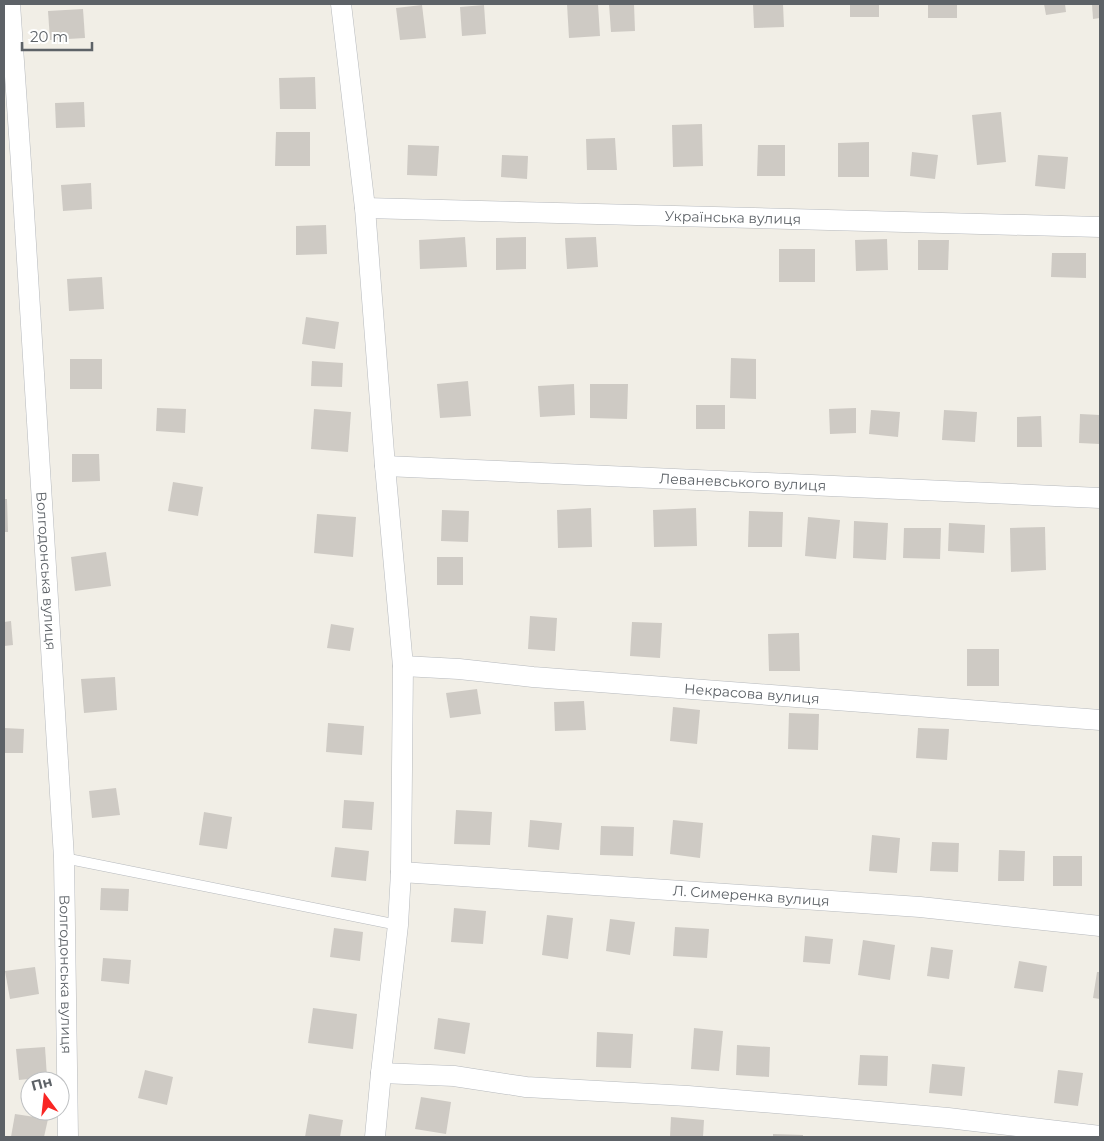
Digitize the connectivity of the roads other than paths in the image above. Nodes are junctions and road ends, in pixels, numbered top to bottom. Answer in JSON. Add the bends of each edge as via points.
{"nodes":[{"id":1,"x":10,"y":4,"type":"edge"},
{"id":2,"x":341,"y":4,"type":"edge"},
{"id":3,"x":364,"y":208,"type":"junction"},
{"id":4,"x":1100,"y":227,"type":"edge"},
{"id":5,"x":385,"y":466,"type":"junction"},
{"id":6,"x":1100,"y":498,"type":"edge"},
{"id":7,"x":403,"y":666,"type":"junction"},
{"id":8,"x":1100,"y":720,"type":"edge"},
{"id":9,"x":64,"y":858,"type":"junction"},
{"id":10,"x":401,"y":872,"type":"junction"},
{"id":11,"x":398,"y":925,"type":"junction"},
{"id":12,"x":1100,"y":926,"type":"edge"},
{"id":13,"x":381,"y":1074,"type":"junction"},
{"id":14,"x":1100,"y":1136,"type":"edge"},
{"id":15,"x":68,"y":1137,"type":"edge"},
{"id":16,"x":376,"y":1137,"type":"edge"}],
"edges":[{"from":1,"to":9,"type":"street","name":"Волгодонська вулиця"},
{"from":2,"to":3,"type":"street"},
{"from":3,"to":4,"type":"street","name":"Українська вулиця"},
{"from":3,"to":5,"type":"street"},
{"from":5,"to":6,"type":"street","name":"Леваневського вулиця"},
{"from":5,"to":7,"type":"street"},
{"from":7,"to":8,"type":"street","name":"Некрасова вулиця"},
{"from":7,"to":10,"type":"street"},
{"from":9,"to":11,"type":"lane"},
{"from":9,"to":15,"type":"street","name":"Волгодонська вулиця"},
{"from":10,"to":11,"type":"street"},
{"from":10,"to":12,"type":"street","name":"Л. Симеренка вулиця","via":[[920,907]]},
{"from":11,"to":13,"type":"street"},
{"from":13,"to":14,"type":"street","via":[[454,1076],[526,1087],[833,1107]]},
{"from":13,"to":16,"type":"street"}]}
